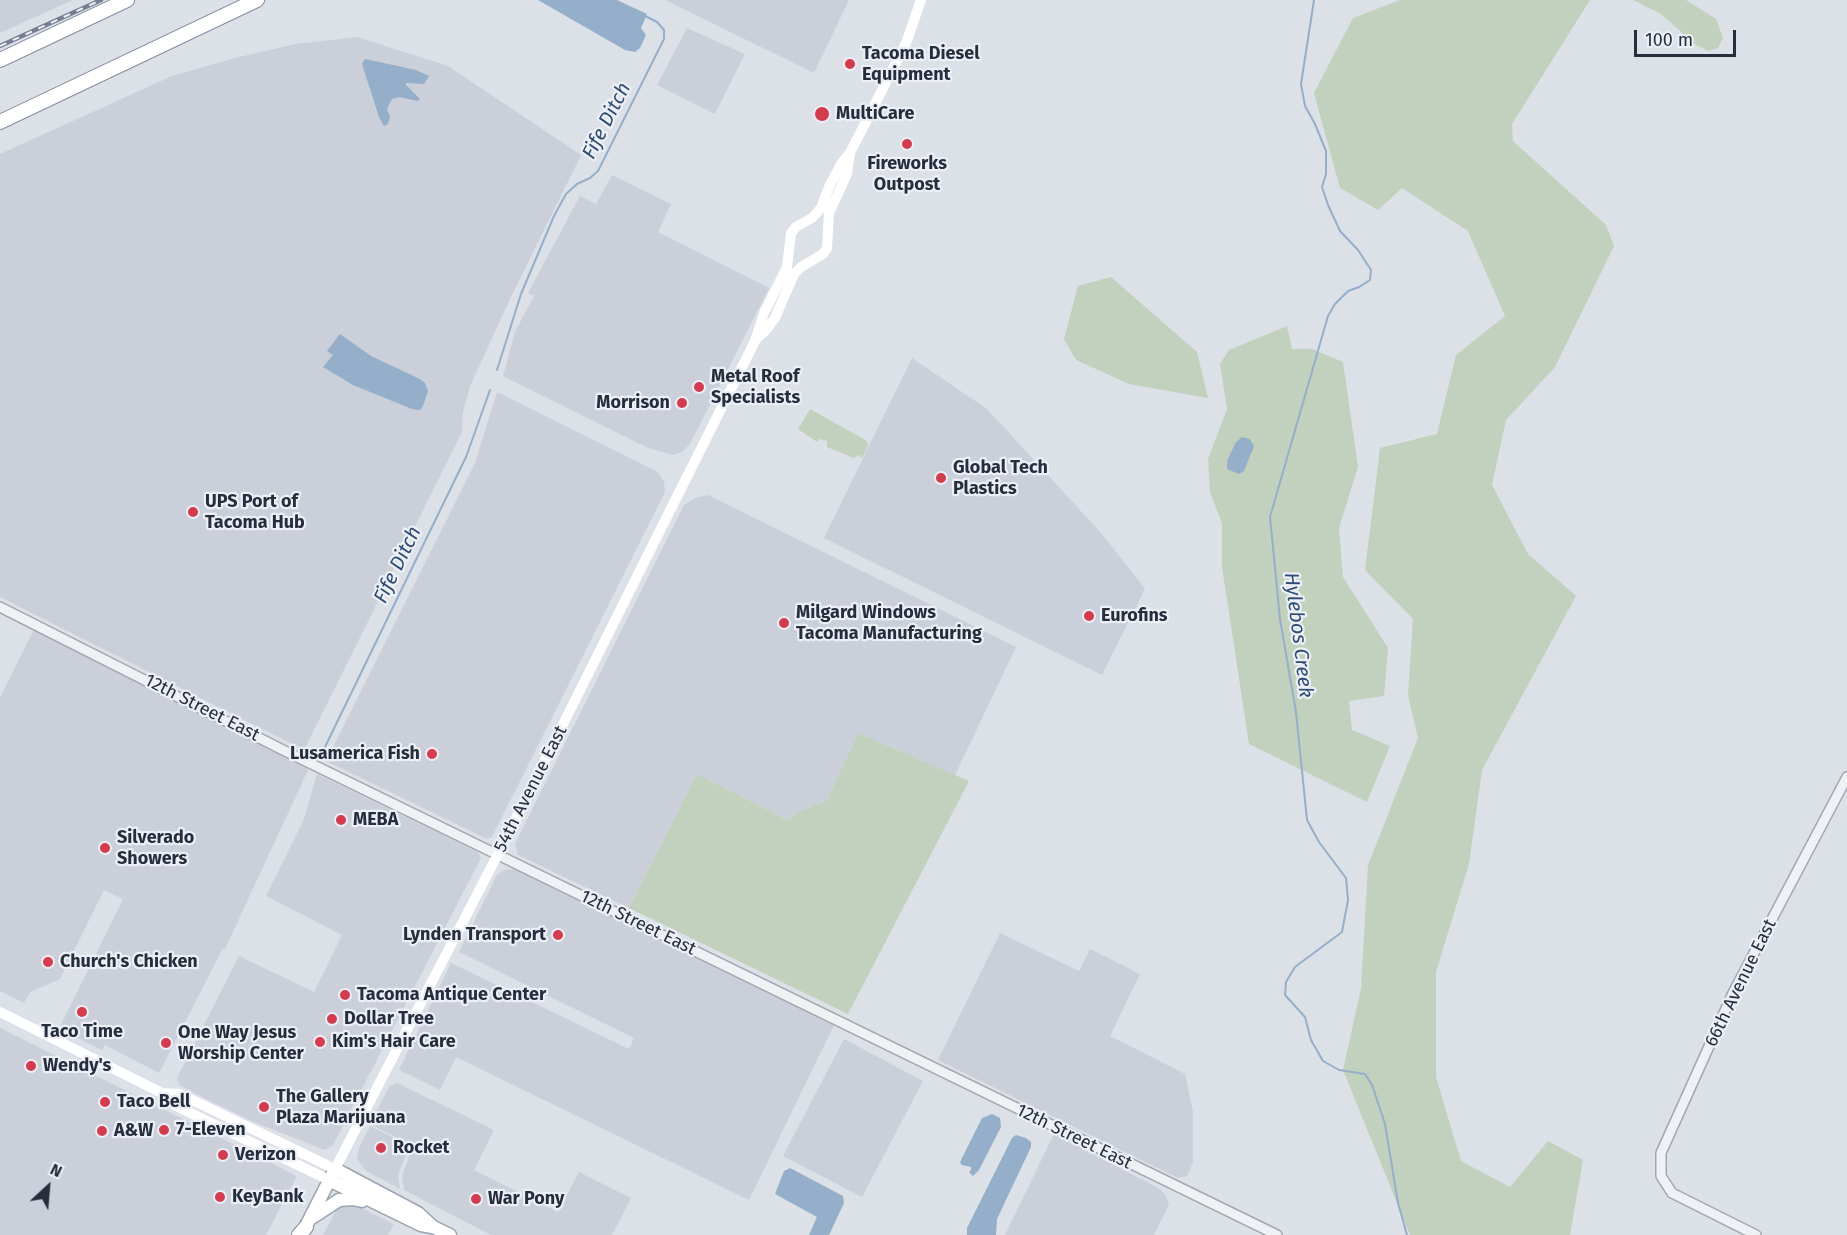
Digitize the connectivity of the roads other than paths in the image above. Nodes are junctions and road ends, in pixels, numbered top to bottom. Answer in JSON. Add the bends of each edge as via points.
{"nodes":[{"id":1,"x":127,"y":0,"type":"edge"},
{"id":2,"x":257,"y":0,"type":"edge"},
{"id":3,"x":921,"y":0,"type":"edge"},
{"id":4,"x":0,"y":60,"type":"edge"},
{"id":5,"x":0,"y":122,"type":"edge"},
{"id":6,"x":850,"y":153,"type":"junction"},
{"id":7,"x":755,"y":341,"type":"junction"},
{"id":8,"x":0,"y":607,"type":"edge"},
{"id":9,"x":1847,"y":777,"type":"edge"},
{"id":10,"x":498,"y":854,"type":"junction"},
{"id":11,"x":0,"y":1012,"type":"edge"},
{"id":12,"x":332,"y":1175,"type":"junction"},
{"id":13,"x":381,"y":1206,"type":"junction"},
{"id":14,"x":433,"y":1227,"type":"junction"},
{"id":15,"x":304,"y":1229,"type":"edge"},
{"id":16,"x":450,"y":1235,"type":"edge"},
{"id":17,"x":1277,"y":1235,"type":"edge"},
{"id":18,"x":1756,"y":1235,"type":"edge"}],
"edges":[{"from":1,"to":4,"type":"highway"},
{"from":2,"to":5,"type":"highway"},
{"from":3,"to":6,"type":"main road","name":"54th Avenue East","via":[[906,43]]},
{"from":6,"to":7,"type":"main road","name":"54th Avenue East","via":[[837,170],[818,211],[791,232],[787,267]]},
{"from":6,"to":7,"type":"main road","name":"54th Avenue East","via":[[847,174],[829,213],[827,248],[797,270],[775,318]]},
{"from":7,"to":10,"type":"main road","name":"54th Avenue East"},
{"from":8,"to":10,"type":"street","name":"12th Street East"},
{"from":9,"to":18,"type":"street","name":"66th Avenue East","via":[[1733,993],[1661,1153],[1660,1171],[1672,1193]]},
{"from":10,"to":12,"type":"main road","name":"54th Avenue East"},
{"from":10,"to":17,"type":"street","name":"12th Street East"},
{"from":11,"to":12,"type":"main road","via":[[162,1093],[174,1104]]},
{"from":12,"to":13,"type":"main road"},
{"from":12,"to":14,"type":"main road","via":[[418,1213]]},
{"from":12,"to":15,"type":"main road","name":"54th Avenue East"},
{"from":13,"to":14,"type":"main road","via":[[421,1226]]},
{"from":13,"to":15,"type":"main road","via":[[339,1200]]},
{"from":14,"to":16,"type":"main road"}]}
